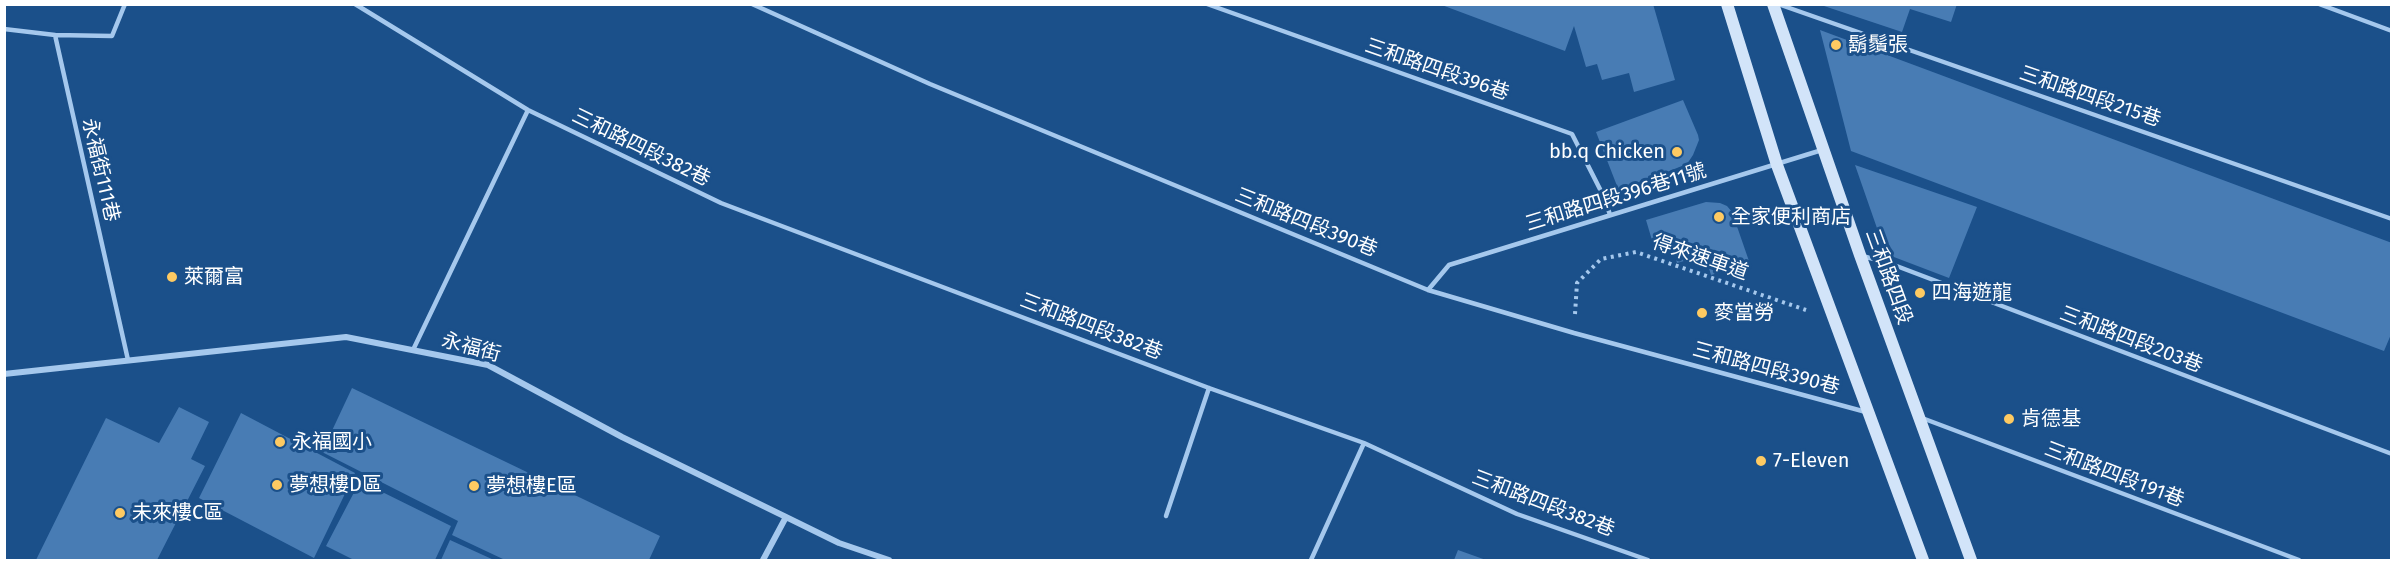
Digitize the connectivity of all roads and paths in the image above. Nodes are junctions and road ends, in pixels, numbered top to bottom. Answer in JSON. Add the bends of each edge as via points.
{"nodes":[{"id":1,"x":125,"y":4,"type":"edge"},
{"id":2,"x":355,"y":4,"type":"edge"},
{"id":3,"x":752,"y":4,"type":"edge"},
{"id":4,"x":1207,"y":4,"type":"edge"},
{"id":5,"x":1727,"y":4,"type":"edge"},
{"id":6,"x":1775,"y":4,"type":"edge"},
{"id":7,"x":2319,"y":4,"type":"edge"},
{"id":8,"x":4,"y":29,"type":"edge"},
{"id":9,"x":2391,"y":31,"type":"edge"},
{"id":10,"x":55,"y":36,"type":"junction"},
{"id":11,"x":528,"y":110,"type":"junction"},
{"id":12,"x":1822,"y":150,"type":"junction"},
{"id":13,"x":1777,"y":165,"type":"junction"},
{"id":14,"x":1610,"y":215,"type":"junction"},
{"id":15,"x":2391,"y":219,"type":"edge"},
{"id":16,"x":1860,"y":255,"type":"junction"},
{"id":17,"x":1428,"y":290,"type":"junction"},
{"id":18,"x":1832,"y":319,"type":"junction"},
{"id":19,"x":1574,"y":333,"type":"junction"},
{"id":20,"x":413,"y":350,"type":"junction"},
{"id":21,"x":128,"y":360,"type":"junction"},
{"id":22,"x":4,"y":374,"type":"edge"},
{"id":23,"x":1209,"y":388,"type":"junction"},
{"id":24,"x":1867,"y":412,"type":"junction"},
{"id":25,"x":1919,"y":417,"type":"junction"},
{"id":26,"x":1364,"y":443,"type":"junction"},
{"id":27,"x":2391,"y":454,"type":"edge"},
{"id":28,"x":1166,"y":516,"type":"dead end"},
{"id":29,"x":786,"y":517,"type":"junction"},
{"id":30,"x":763,"y":561,"type":"edge"},
{"id":31,"x":889,"y":561,"type":"edge"},
{"id":32,"x":1311,"y":561,"type":"edge"},
{"id":33,"x":1648,"y":561,"type":"edge"},
{"id":34,"x":1923,"y":561,"type":"edge"},
{"id":35,"x":1971,"y":561,"type":"edge"},
{"id":36,"x":2299,"y":561,"type":"edge"}],
"edges":[{"from":1,"to":10,"type":"lane","via":[[112,36]]},
{"from":2,"to":11,"type":"lane","name":"三和路四段382巷"},
{"from":3,"to":17,"type":"lane","name":"三和路四段390巷","via":[[930,84]]},
{"from":4,"to":14,"type":"lane","name":"三和路四段396巷","via":[[1572,134]]},
{"from":5,"to":13,"type":"main road"},
{"from":6,"to":12,"type":"main road","name":"三和路四段"},
{"from":6,"to":15,"type":"lane","name":"三和路四段215巷"},
{"from":7,"to":9,"type":"lane"},
{"from":8,"to":10,"type":"lane"},
{"from":10,"to":21,"type":"lane","name":"永福街111巷"},
{"from":11,"to":20,"type":"lane"},
{"from":11,"to":23,"type":"lane","name":"三和路四段382巷","via":[[721,203]]},
{"from":12,"to":13,"type":"lane","name":"三和路四段396巷11號"},
{"from":12,"to":16,"type":"main road","name":"三和路四段"},
{"from":13,"to":14,"type":"lane","name":"三和路四段396巷11號"},
{"from":13,"to":18,"type":"main road"},
{"from":14,"to":17,"type":"lane","name":"三和路四段396巷11號","via":[[1449,265]]},
{"from":16,"to":25,"type":"main road","name":"三和路四段"},
{"from":16,"to":27,"type":"lane","name":"三和路四段203巷"},
{"from":17,"to":19,"type":"lane","name":"三和路四段390巷"},
{"from":18,"to":19,"type":"path","name":"得來速車道","via":[[1636,252],[1601,259],[1577,283]]},
{"from":18,"to":24,"type":"main road"},
{"from":19,"to":24,"type":"lane","name":"三和路四段390巷"},
{"from":20,"to":21,"type":"street","name":"永福街","via":[[346,337]]},
{"from":20,"to":29,"type":"street","name":"永福街","via":[[488,365],[622,437]]},
{"from":21,"to":22,"type":"street","name":"永福街"},
{"from":23,"to":26,"type":"lane","name":"三和路四段382巷"},
{"from":23,"to":28,"type":"lane"},
{"from":24,"to":34,"type":"main road"},
{"from":25,"to":35,"type":"main road","name":"三和路四段"},
{"from":25,"to":36,"type":"lane","name":"三和路四段191巷"},
{"from":26,"to":32,"type":"lane"},
{"from":26,"to":33,"type":"lane","name":"三和路四段382巷","via":[[1517,514]]},
{"from":29,"to":30,"type":"street"},
{"from":29,"to":31,"type":"street","name":"永福街","via":[[839,543]]}]}
